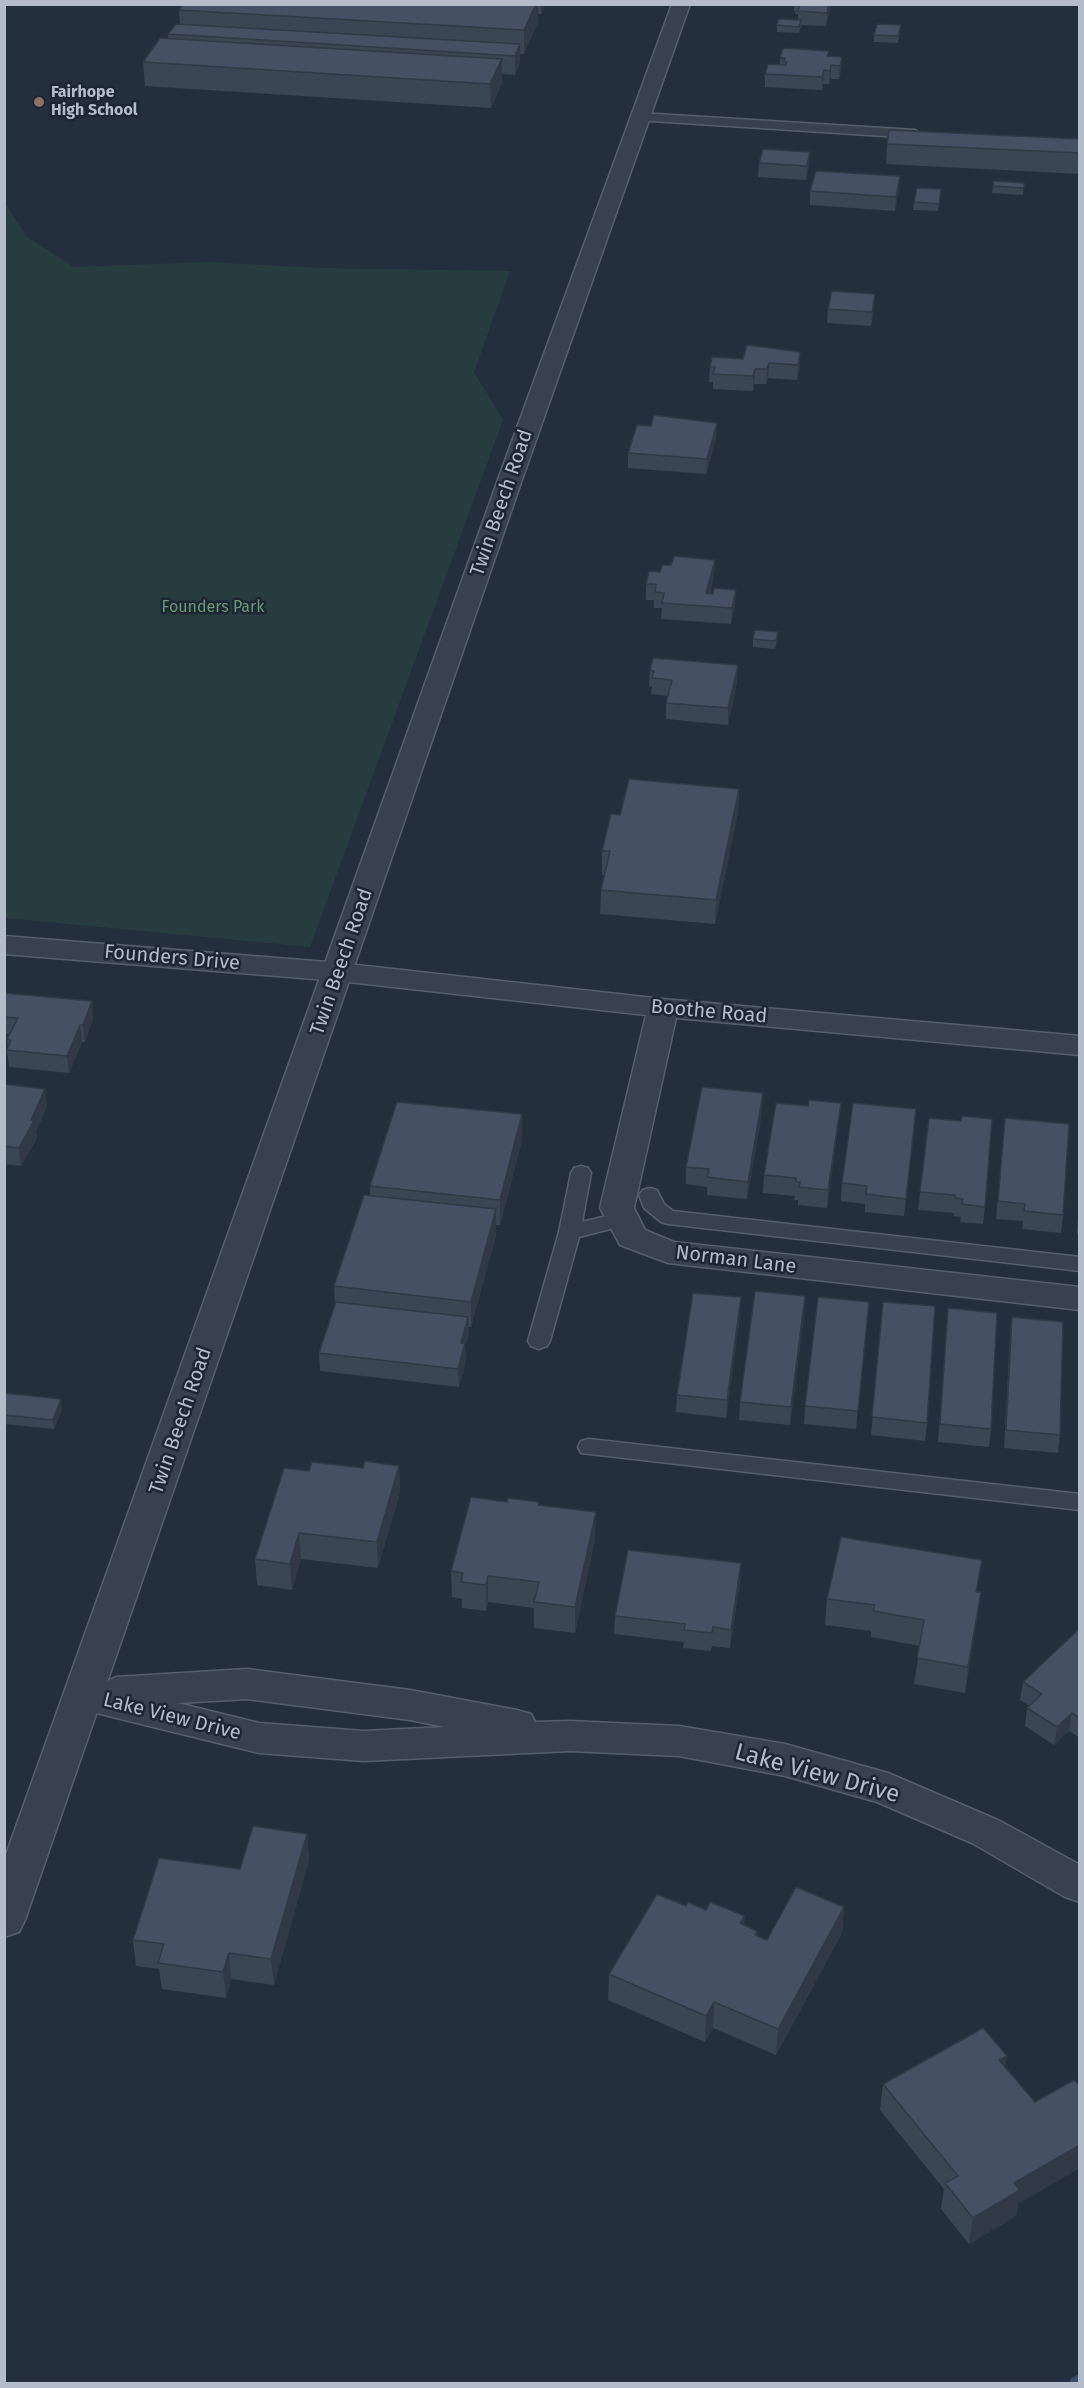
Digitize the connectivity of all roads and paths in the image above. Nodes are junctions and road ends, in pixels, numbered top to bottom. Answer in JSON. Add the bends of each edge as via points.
{"nodes":[{"id":1,"x":681,"y":4,"type":"edge"},
{"id":2,"x":640,"y":117,"type":"junction"},
{"id":3,"x":927,"y":134,"type":"edge"},
{"id":4,"x":4,"y":945,"type":"edge"},
{"id":5,"x":339,"y":972,"type":"junction"},
{"id":6,"x":663,"y":1008,"type":"junction"},
{"id":7,"x":1080,"y":1047,"type":"edge"},
{"id":8,"x":580,"y":1173,"type":"dead end"},
{"id":9,"x":650,"y":1194,"type":"dead end"},
{"id":10,"x":623,"y":1219,"type":"junction"},
{"id":11,"x":570,"y":1232,"type":"junction"},
{"id":12,"x":1080,"y":1264,"type":"edge"},
{"id":13,"x":1080,"y":1299,"type":"edge"},
{"id":14,"x":539,"y":1341,"type":"dead end"},
{"id":15,"x":589,"y":1447,"type":"dead end"},
{"id":16,"x":1080,"y":1502,"type":"edge"},
{"id":17,"x":84,"y":1695,"type":"junction"},
{"id":18,"x":570,"y":1736,"type":"junction"},
{"id":19,"x":1080,"y":1885,"type":"edge"},
{"id":20,"x":4,"y":1920,"type":"edge"}],
"edges":[{"from":1,"to":2,"type":"street","name":"Twin Beech Road"},
{"from":2,"to":3,"type":"lane"},
{"from":2,"to":5,"type":"street","name":"Twin Beech Road"},
{"from":4,"to":5,"type":"street","name":"Founders Drive"},
{"from":5,"to":6,"type":"street","name":"Boothe Road"},
{"from":5,"to":17,"type":"street","name":"Twin Beech Road"},
{"from":6,"to":7,"type":"street","name":"Boothe Road"},
{"from":6,"to":10,"type":"street","via":[[617,1208]]},
{"from":8,"to":11,"type":"lane"},
{"from":9,"to":12,"type":"lane","via":[[655,1208],[668,1217]]},
{"from":10,"to":11,"type":"lane"},
{"from":10,"to":13,"type":"street","name":"Norman Lane","via":[[632,1237],[668,1252]]},
{"from":11,"to":14,"type":"lane"},
{"from":15,"to":16,"type":"lane"},
{"from":17,"to":18,"type":"street","name":"Lake View Drive","via":[[247,1684],[410,1705]]},
{"from":17,"to":18,"type":"street","name":"Lake View Drive","via":[[259,1738],[364,1746]]},
{"from":17,"to":20,"type":"street","name":"Twin Beech Road"},
{"from":18,"to":19,"type":"street","name":"Lake View Drive","via":[[679,1741],[785,1760],[888,1789],[986,1832]]}]}
